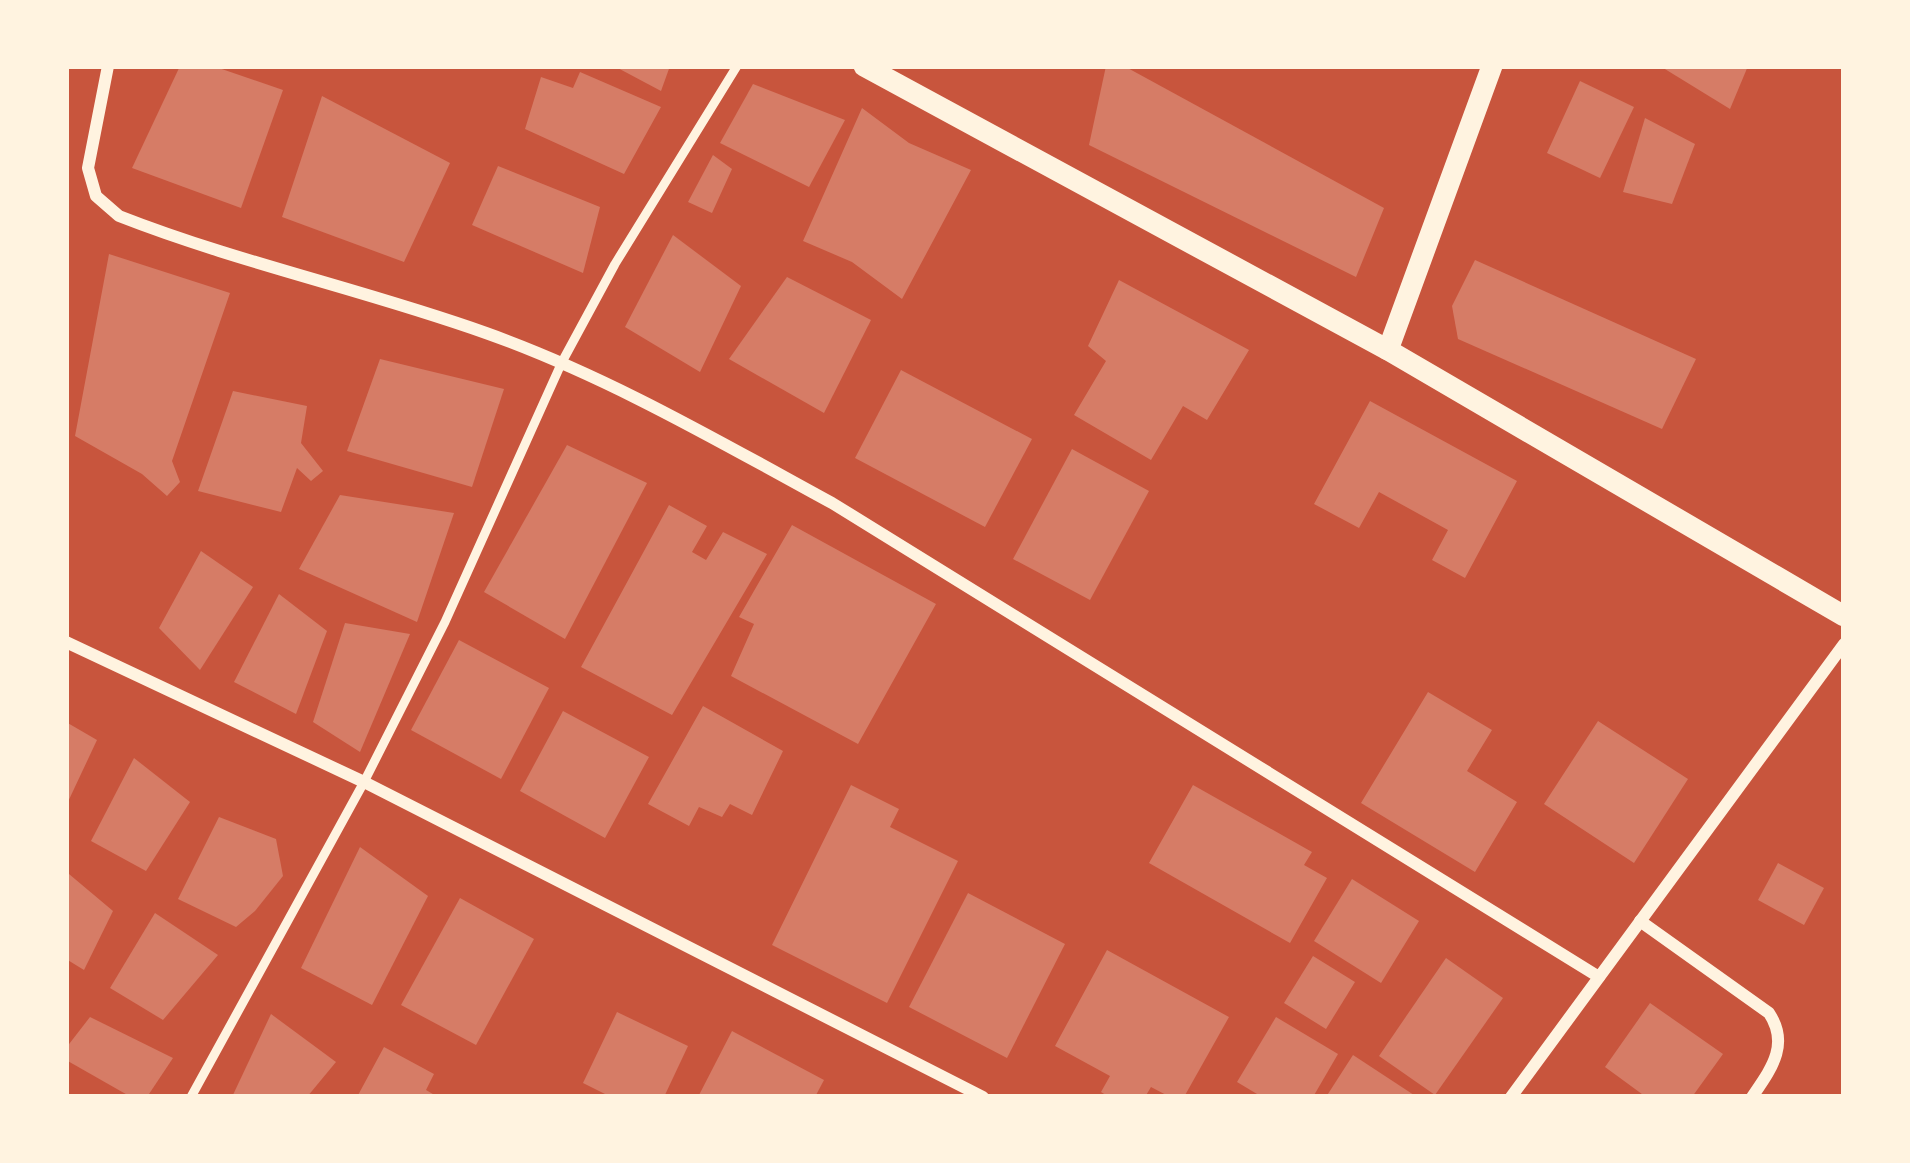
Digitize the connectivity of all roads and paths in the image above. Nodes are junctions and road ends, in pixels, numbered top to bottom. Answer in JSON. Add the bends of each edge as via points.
{"nodes":[{"id":1,"x":108,"y":66,"type":"edge"},
{"id":2,"x":737,"y":66,"type":"edge"},
{"id":3,"x":864,"y":66,"type":"edge"},
{"id":4,"x":1492,"y":66,"type":"edge"},
{"id":5,"x":1388,"y":350,"type":"junction"},
{"id":6,"x":562,"y":362,"type":"junction"},
{"id":7,"x":1844,"y":616,"type":"edge"},
{"id":8,"x":66,"y":642,"type":"edge"},
{"id":9,"x":1844,"y":644,"type":"edge"},
{"id":10,"x":364,"y":782,"type":"junction"},
{"id":11,"x":1640,"y":921,"type":"junction"},
{"id":12,"x":1599,"y":977,"type":"junction"},
{"id":13,"x":191,"y":1097,"type":"edge"},
{"id":14,"x":983,"y":1097,"type":"edge"},
{"id":15,"x":1511,"y":1097,"type":"edge"},
{"id":16,"x":1752,"y":1097,"type":"edge"}],
"edges":[{"from":1,"to":6,"type":"street","via":[[88,168],[96,196],[119,216]]},
{"from":2,"to":6,"type":"lane"},
{"from":3,"to":5,"type":"street"},
{"from":4,"to":5,"type":"street"},
{"from":5,"to":7,"type":"street"},
{"from":6,"to":10,"type":"lane"},
{"from":6,"to":12,"type":"street","via":[[832,503]]},
{"from":8,"to":10,"type":"street"},
{"from":9,"to":11,"type":"street"},
{"from":10,"to":13,"type":"lane"},
{"from":10,"to":14,"type":"street"},
{"from":11,"to":12,"type":"street"},
{"from":11,"to":16,"type":"street","via":[[1778,1026],[1778,1051]]},
{"from":12,"to":15,"type":"street"}]}
